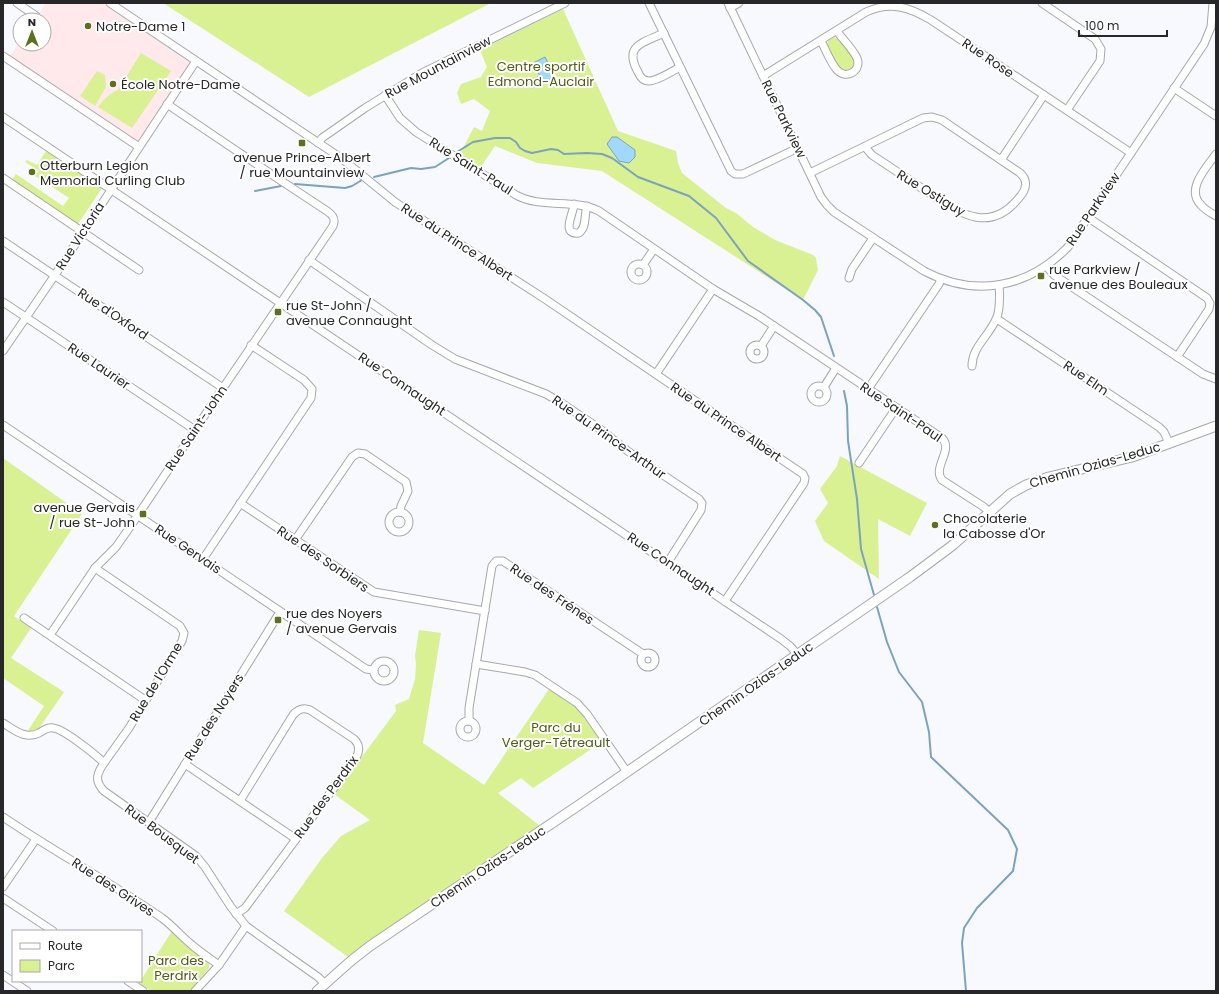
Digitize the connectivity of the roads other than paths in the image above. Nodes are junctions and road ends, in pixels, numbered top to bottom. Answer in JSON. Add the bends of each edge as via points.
{"nodes":[{"id":1,"x":17,"y":3,"type":"edge"},
{"id":2,"x":110,"y":3,"type":"edge"},
{"id":3,"x":565,"y":3,"type":"edge"},
{"id":4,"x":649,"y":3,"type":"edge"},
{"id":5,"x":739,"y":3,"type":"edge"},
{"id":6,"x":1042,"y":3,"type":"edge"},
{"id":7,"x":1213,"y":3,"type":"edge"},
{"id":8,"x":729,"y":5,"type":"edge"},
{"id":9,"x":30,"y":12,"type":"edge"},
{"id":10,"x":837,"y":31,"type":"junction"},
{"id":11,"x":664,"y":33,"type":"junction"},
{"id":12,"x":820,"y":41,"type":"junction"},
{"id":13,"x":3,"y":56,"type":"edge"},
{"id":14,"x":196,"y":61,"type":"junction"},
{"id":15,"x":680,"y":67,"type":"junction"},
{"id":16,"x":763,"y":76,"type":"junction"},
{"id":17,"x":1174,"y":88,"type":"junction"},
{"id":18,"x":1044,"y":95,"type":"junction"},
{"id":19,"x":385,"y":96,"type":"junction"},
{"id":20,"x":167,"y":104,"type":"junction"},
{"id":21,"x":1067,"y":110,"type":"junction"},
{"id":22,"x":1216,"y":116,"type":"edge"},
{"id":23,"x":3,"y":117,"type":"edge"},
{"id":24,"x":318,"y":143,"type":"junction"},
{"id":25,"x":139,"y":147,"type":"junction"},
{"id":26,"x":865,"y":147,"type":"junction"},
{"id":27,"x":798,"y":148,"type":"junction"},
{"id":28,"x":1131,"y":153,"type":"junction"},
{"id":29,"x":1216,"y":154,"type":"edge"},
{"id":30,"x":1001,"y":160,"type":"junction"},
{"id":31,"x":810,"y":173,"type":"junction"},
{"id":32,"x":3,"y":178,"type":"edge"},
{"id":33,"x":111,"y":190,"type":"junction"},
{"id":34,"x":574,"y":204,"type":"junction"},
{"id":35,"x":587,"y":206,"type":"junction"},
{"id":36,"x":1216,"y":216,"type":"edge"},
{"id":37,"x":1089,"y":218,"type":"junction"},
{"id":38,"x":83,"y":232,"type":"junction"},
{"id":39,"x":873,"y":238,"type":"junction"},
{"id":40,"x":3,"y":241,"type":"edge"},
{"id":41,"x":654,"y":249,"type":"junction"},
{"id":42,"x":309,"y":260,"type":"junction"},
{"id":43,"x":643,"y":265,"type":"dead end"},
{"id":44,"x":1046,"y":266,"type":"junction"},
{"id":45,"x":138,"y":270,"type":"dead end"},
{"id":46,"x":55,"y":276,"type":"junction"},
{"id":47,"x":849,"y":278,"type":"dead end"},
{"id":48,"x":941,"y":279,"type":"junction"},
{"id":49,"x":999,"y":285,"type":"junction"},
{"id":50,"x":714,"y":289,"type":"junction"},
{"id":51,"x":3,"y":302,"type":"edge"},
{"id":52,"x":280,"y":303,"type":"junction"},
{"id":53,"x":26,"y":317,"type":"junction"},
{"id":54,"x":997,"y":318,"type":"junction"},
{"id":55,"x":774,"y":326,"type":"junction"},
{"id":56,"x":251,"y":345,"type":"junction"},
{"id":57,"x":761,"y":346,"type":"dead end"},
{"id":58,"x":3,"y":351,"type":"edge"},
{"id":59,"x":1177,"y":357,"type":"junction"},
{"id":60,"x":972,"y":366,"type":"dead end"},
{"id":61,"x":836,"y":368,"type":"junction"},
{"id":62,"x":656,"y":374,"type":"junction"},
{"id":63,"x":1216,"y":379,"type":"edge"},
{"id":64,"x":824,"y":387,"type":"dead end"},
{"id":65,"x":223,"y":388,"type":"junction"},
{"id":66,"x":868,"y":390,"type":"junction"},
{"id":67,"x":896,"y":408,"type":"junction"},
{"id":68,"x":3,"y":425,"type":"edge"},
{"id":69,"x":1216,"y":426,"type":"edge"},
{"id":70,"x":195,"y":430,"type":"junction"},
{"id":71,"x":1169,"y":443,"type":"junction"},
{"id":72,"x":859,"y":463,"type":"dead end"},
{"id":73,"x":240,"y":503,"type":"junction"},
{"id":74,"x":400,"y":512,"type":"dead end"},
{"id":75,"x":989,"y":512,"type":"junction"},
{"id":76,"x":138,"y":515,"type":"junction"},
{"id":77,"x":296,"y":540,"type":"junction"},
{"id":78,"x":203,"y":559,"type":"junction"},
{"id":79,"x":668,"y":562,"type":"junction"},
{"id":80,"x":95,"y":568,"type":"junction"},
{"id":81,"x":725,"y":601,"type":"junction"},
{"id":82,"x":485,"y":611,"type":"junction"},
{"id":83,"x":280,"y":612,"type":"junction"},
{"id":84,"x":24,"y":618,"type":"dead end"},
{"id":85,"x":50,"y":635,"type":"junction"},
{"id":86,"x":643,"y":654,"type":"dead end"},
{"id":87,"x":798,"y":655,"type":"junction"},
{"id":88,"x":476,"y":664,"type":"junction"},
{"id":89,"x":373,"y":670,"type":"dead end"},
{"id":90,"x":145,"y":700,"type":"junction"},
{"id":91,"x":469,"y":721,"type":"dead end"},
{"id":92,"x":3,"y":722,"type":"edge"},
{"id":93,"x":104,"y":763,"type":"junction"},
{"id":94,"x":186,"y":764,"type":"junction"},
{"id":95,"x":627,"y":772,"type":"junction"},
{"id":96,"x":240,"y":801,"type":"junction"},
{"id":97,"x":3,"y":817,"type":"edge"},
{"id":98,"x":149,"y":822,"type":"junction"},
{"id":99,"x":36,"y":839,"type":"junction"},
{"id":100,"x":296,"y":839,"type":"junction"},
{"id":101,"x":3,"y":887,"type":"edge"},
{"id":102,"x":3,"y":898,"type":"edge"},
{"id":103,"x":236,"y":914,"type":"junction"},
{"id":104,"x":246,"y":926,"type":"junction"},
{"id":105,"x":51,"y":930,"type":"edge"},
{"id":106,"x":219,"y":965,"type":"junction"},
{"id":107,"x":3,"y":975,"type":"edge"},
{"id":108,"x":12,"y":981,"type":"edge"},
{"id":109,"x":14,"y":982,"type":"edge"},
{"id":110,"x":130,"y":982,"type":"edge"},
{"id":111,"x":325,"y":984,"type":"junction"},
{"id":112,"x":27,"y":991,"type":"edge"},
{"id":113,"x":143,"y":991,"type":"edge"},
{"id":114,"x":195,"y":991,"type":"edge"},
{"id":115,"x":317,"y":991,"type":"edge"}],
"edges":[{"from":1,"to":9,"type":"street"},
{"from":2,"to":14,"type":"street","name":"Rue du Prince Albert"},
{"from":3,"to":19,"type":"street","name":"Rue Mountainview","via":[[435,66]]},
{"from":4,"to":11,"type":"street"},
{"from":5,"to":8,"type":"street"},
{"from":6,"to":21,"type":"street","via":[[1095,39],[1101,49],[1100,61]]},
{"from":7,"to":17,"type":"street","name":"Rue Parkview","via":[[1207,37]]},
{"from":8,"to":16,"type":"street","name":"Rue Parkview"},
{"from":10,"to":12,"type":"street","name":"Rue Rose"},
{"from":10,"to":12,"type":"street","via":[[857,59],[858,67],[853,73],[845,75],[838,72]]},
{"from":10,"to":18,"type":"street","name":"Rue Rose","via":[[862,15],[879,8],[892,6],[910,9],[931,20]]},
{"from":11,"to":15,"type":"street"},
{"from":11,"to":15,"type":"street","via":[[635,48],[632,54],[635,66],[641,78],[648,81]]},
{"from":12,"to":16,"type":"street","name":"Rue Rose"},
{"from":13,"to":25,"type":"street"},
{"from":14,"to":20,"type":"street","name":"Rue Victoria"},
{"from":14,"to":24,"type":"street","name":"Rue du Prince Albert"},
{"from":15,"to":27,"type":"street","via":[[732,172],[743,174]]},
{"from":16,"to":27,"type":"street","name":"Rue Parkview"},
{"from":17,"to":22,"type":"street"},
{"from":17,"to":28,"type":"street","name":"Rue Parkview"},
{"from":18,"to":21,"type":"street","name":"Rue Rose"},
{"from":18,"to":30,"type":"street"},
{"from":19,"to":24,"type":"street","name":"Rue Mountainview"},
{"from":19,"to":34,"type":"street","name":"Rue Saint-Paul","via":[[400,118],[416,132],[519,197],[534,201]]},
{"from":20,"to":25,"type":"street","name":"Rue Victoria"},
{"from":20,"to":42,"type":"street","name":"Rue Saint-John","via":[[334,217],[333,226]]},
{"from":21,"to":28,"type":"street","name":"Rue Rose"},
{"from":23,"to":33,"type":"street","name":"Rue Connaught"},
{"from":24,"to":62,"type":"street","name":"Rue du Prince Albert","via":[[356,169],[395,202]]},
{"from":25,"to":33,"type":"street","name":"Rue Victoria"},
{"from":26,"to":30,"type":"street","name":"Rue Ostiguy","via":[[923,118],[932,117],[942,120]]},
{"from":26,"to":30,"type":"street","name":"Rue Ostiguy","via":[[872,155],[948,205],[963,214],[978,218],[993,216],[1007,210],[1026,188],[1023,176]]},
{"from":26,"to":31,"type":"street","name":"Rue Ostiguy"},
{"from":27,"to":31,"type":"street","name":"Rue Parkview"},
{"from":28,"to":37,"type":"street","name":"Rue Parkview"},
{"from":29,"to":36,"type":"street","via":[[1197,182],[1195,192],[1200,204]]},
{"from":31,"to":39,"type":"street","name":"Rue Parkview","via":[[829,208]]},
{"from":32,"to":38,"type":"street"},
{"from":33,"to":38,"type":"street","name":"Rue Victoria"},
{"from":33,"to":52,"type":"street","name":"Rue Connaught"},
{"from":34,"to":35,"type":"street","name":"Rue Saint-Paul"},
{"from":34,"to":35,"type":"street","via":[[568,225],[574,233],[584,228]]},
{"from":35,"to":41,"type":"street","name":"Rue Saint-Paul"},
{"from":37,"to":44,"type":"street","name":"Rue Parkview","via":[[1068,247]]},
{"from":37,"to":59,"type":"street","via":[[1208,298],[1208,311]]},
{"from":38,"to":45,"type":"street"},
{"from":38,"to":46,"type":"street","name":"Rue Victoria"},
{"from":39,"to":47,"type":"street","via":[[852,269]]},
{"from":39,"to":48,"type":"street","name":"Rue Parkview","via":[[916,267]]},
{"from":40,"to":46,"type":"street","name":"Rue d'Oxford"},
{"from":41,"to":43,"type":"street"},
{"from":41,"to":50,"type":"street","name":"Rue Saint-Paul"},
{"from":42,"to":52,"type":"street","name":"Rue Saint-John"},
{"from":42,"to":79,"type":"street","name":"Rue du Prince-Arthur","via":[[455,359],[539,391],[564,404],[699,499],[702,503],[701,510]]},
{"from":44,"to":49,"type":"street","name":"Rue Parkview","via":[[1028,277]]},
{"from":44,"to":59,"type":"street","via":[[1054,275]]},
{"from":46,"to":53,"type":"street","name":"Rue Victoria"},
{"from":46,"to":65,"type":"street","name":"Rue d'Oxford"},
{"from":48,"to":49,"type":"street","name":"Rue Parkview","via":[[966,286]]},
{"from":48,"to":66,"type":"street"},
{"from":49,"to":54,"type":"street"},
{"from":50,"to":55,"type":"street","name":"Rue Saint-Paul"},
{"from":50,"to":62,"type":"street"},
{"from":51,"to":53,"type":"street","name":"Rue Laurier"},
{"from":52,"to":56,"type":"street","name":"Rue Saint-John"},
{"from":52,"to":79,"type":"street","name":"Rue Connaught"},
{"from":53,"to":58,"type":"street","name":"Rue Victoria"},
{"from":53,"to":70,"type":"street","name":"Rue Laurier"},
{"from":54,"to":60,"type":"street","via":[[974,352]]},
{"from":54,"to":71,"type":"street","name":"Rue Elm","via":[[1159,427]]},
{"from":55,"to":57,"type":"street"},
{"from":55,"to":61,"type":"street","name":"Rue Saint-Paul"},
{"from":56,"to":65,"type":"street","name":"Rue Saint-John"},
{"from":56,"to":73,"type":"street","via":[[304,380],[312,389],[311,398]]},
{"from":59,"to":63,"type":"street"},
{"from":61,"to":64,"type":"street"},
{"from":61,"to":66,"type":"street","name":"Rue Saint-Paul"},
{"from":62,"to":81,"type":"street","name":"Rue du Prince Albert","via":[[803,474],[805,478]]},
{"from":65,"to":70,"type":"street","name":"Rue Saint-John"},
{"from":66,"to":67,"type":"street","name":"Rue Saint-Paul"},
{"from":67,"to":72,"type":"street"},
{"from":67,"to":75,"type":"street","name":"Rue Saint-Paul","via":[[944,440],[946,446],[939,471],[940,477]]},
{"from":68,"to":76,"type":"street","name":"Rue Gervais"},
{"from":69,"to":71,"type":"street","name":"Chemin Ozias-Leduc"},
{"from":70,"to":76,"type":"street","name":"Rue Saint-John"},
{"from":71,"to":75,"type":"street","name":"Chemin Ozias-Leduc","via":[[1127,458],[1026,485],[1010,494]]},
{"from":73,"to":77,"type":"street","name":"Rue des Sorbiers"},
{"from":73,"to":78,"type":"street"},
{"from":74,"to":77,"type":"street","via":[[408,491],[406,482],[365,454],[358,453],[352,457]]},
{"from":75,"to":87,"type":"street","name":"Chemin Ozias-Leduc","via":[[939,556]]},
{"from":76,"to":78,"type":"street","name":"Rue Gervais"},
{"from":76,"to":80,"type":"street","name":"Rue Saint-John","via":[[116,547]]},
{"from":77,"to":82,"type":"street","name":"Rue des Sorbiers","via":[[374,592]]},
{"from":78,"to":83,"type":"street","name":"Rue Gervais"},
{"from":79,"to":81,"type":"street","name":"Rue Connaught"},
{"from":80,"to":85,"type":"street","name":"Rue Saint-John"},
{"from":80,"to":90,"type":"street","name":"Rue de l'Orme","via":[[178,624],[183,631],[184,637]]},
{"from":81,"to":87,"type":"street","name":"Rue Connaught","via":[[785,642]]},
{"from":82,"to":86,"type":"street","name":"Rue des Frénes","via":[[492,565],[500,560]]},
{"from":82,"to":88,"type":"street","name":"Rue des Frénes"},
{"from":83,"to":89,"type":"street","name":"Rue Gervais","via":[[366,669]]},
{"from":83,"to":94,"type":"street","name":"Rue des Noyers"},
{"from":84,"to":85,"type":"street"},
{"from":85,"to":90,"type":"street"},
{"from":87,"to":95,"type":"street","name":"Chemin Ozias-Leduc"},
{"from":88,"to":91,"type":"street","name":"Rue des Frénes"},
{"from":88,"to":95,"type":"street","via":[[532,674],[577,703]]},
{"from":90,"to":93,"type":"street","name":"Rue de l'Orme"},
{"from":92,"to":93,"type":"street","via":[[27,736],[49,728],[58,729],[98,756]]},
{"from":93,"to":98,"type":"street","name":"Rue Bousquet","via":[[97,776],[100,787]]},
{"from":94,"to":96,"type":"street"},
{"from":94,"to":98,"type":"street","name":"Rue des Noyers"},
{"from":95,"to":111,"type":"street","name":"Chemin Ozias-Leduc","via":[[370,946]]},
{"from":96,"to":100,"type":"street"},
{"from":96,"to":100,"type":"street","name":"Rue des Perdrix","via":[[296,711],[304,708],[310,710],[342,731],[357,742],[358,755]]},
{"from":97,"to":99,"type":"street","name":"Rue des Grives"},
{"from":98,"to":103,"type":"street","name":"Rue Bousquet","via":[[199,860]]},
{"from":99,"to":101,"type":"street"},
{"from":99,"to":106,"type":"street","name":"Rue des Grives","via":[[163,919]]},
{"from":100,"to":103,"type":"street","name":"Rue des Perdrix","via":[[245,908]]},
{"from":102,"to":105,"type":"street"},
{"from":103,"to":104,"type":"street","name":"Rue Bousquet"},
{"from":104,"to":106,"type":"street"},
{"from":104,"to":111,"type":"street","name":"Rue Bousquet"},
{"from":106,"to":114,"type":"street"},
{"from":107,"to":108,"type":"street"},
{"from":109,"to":112,"type":"street"},
{"from":110,"to":113,"type":"street"},
{"from":111,"to":115,"type":"street","name":"Chemin Ozias-Leduc"}]}
